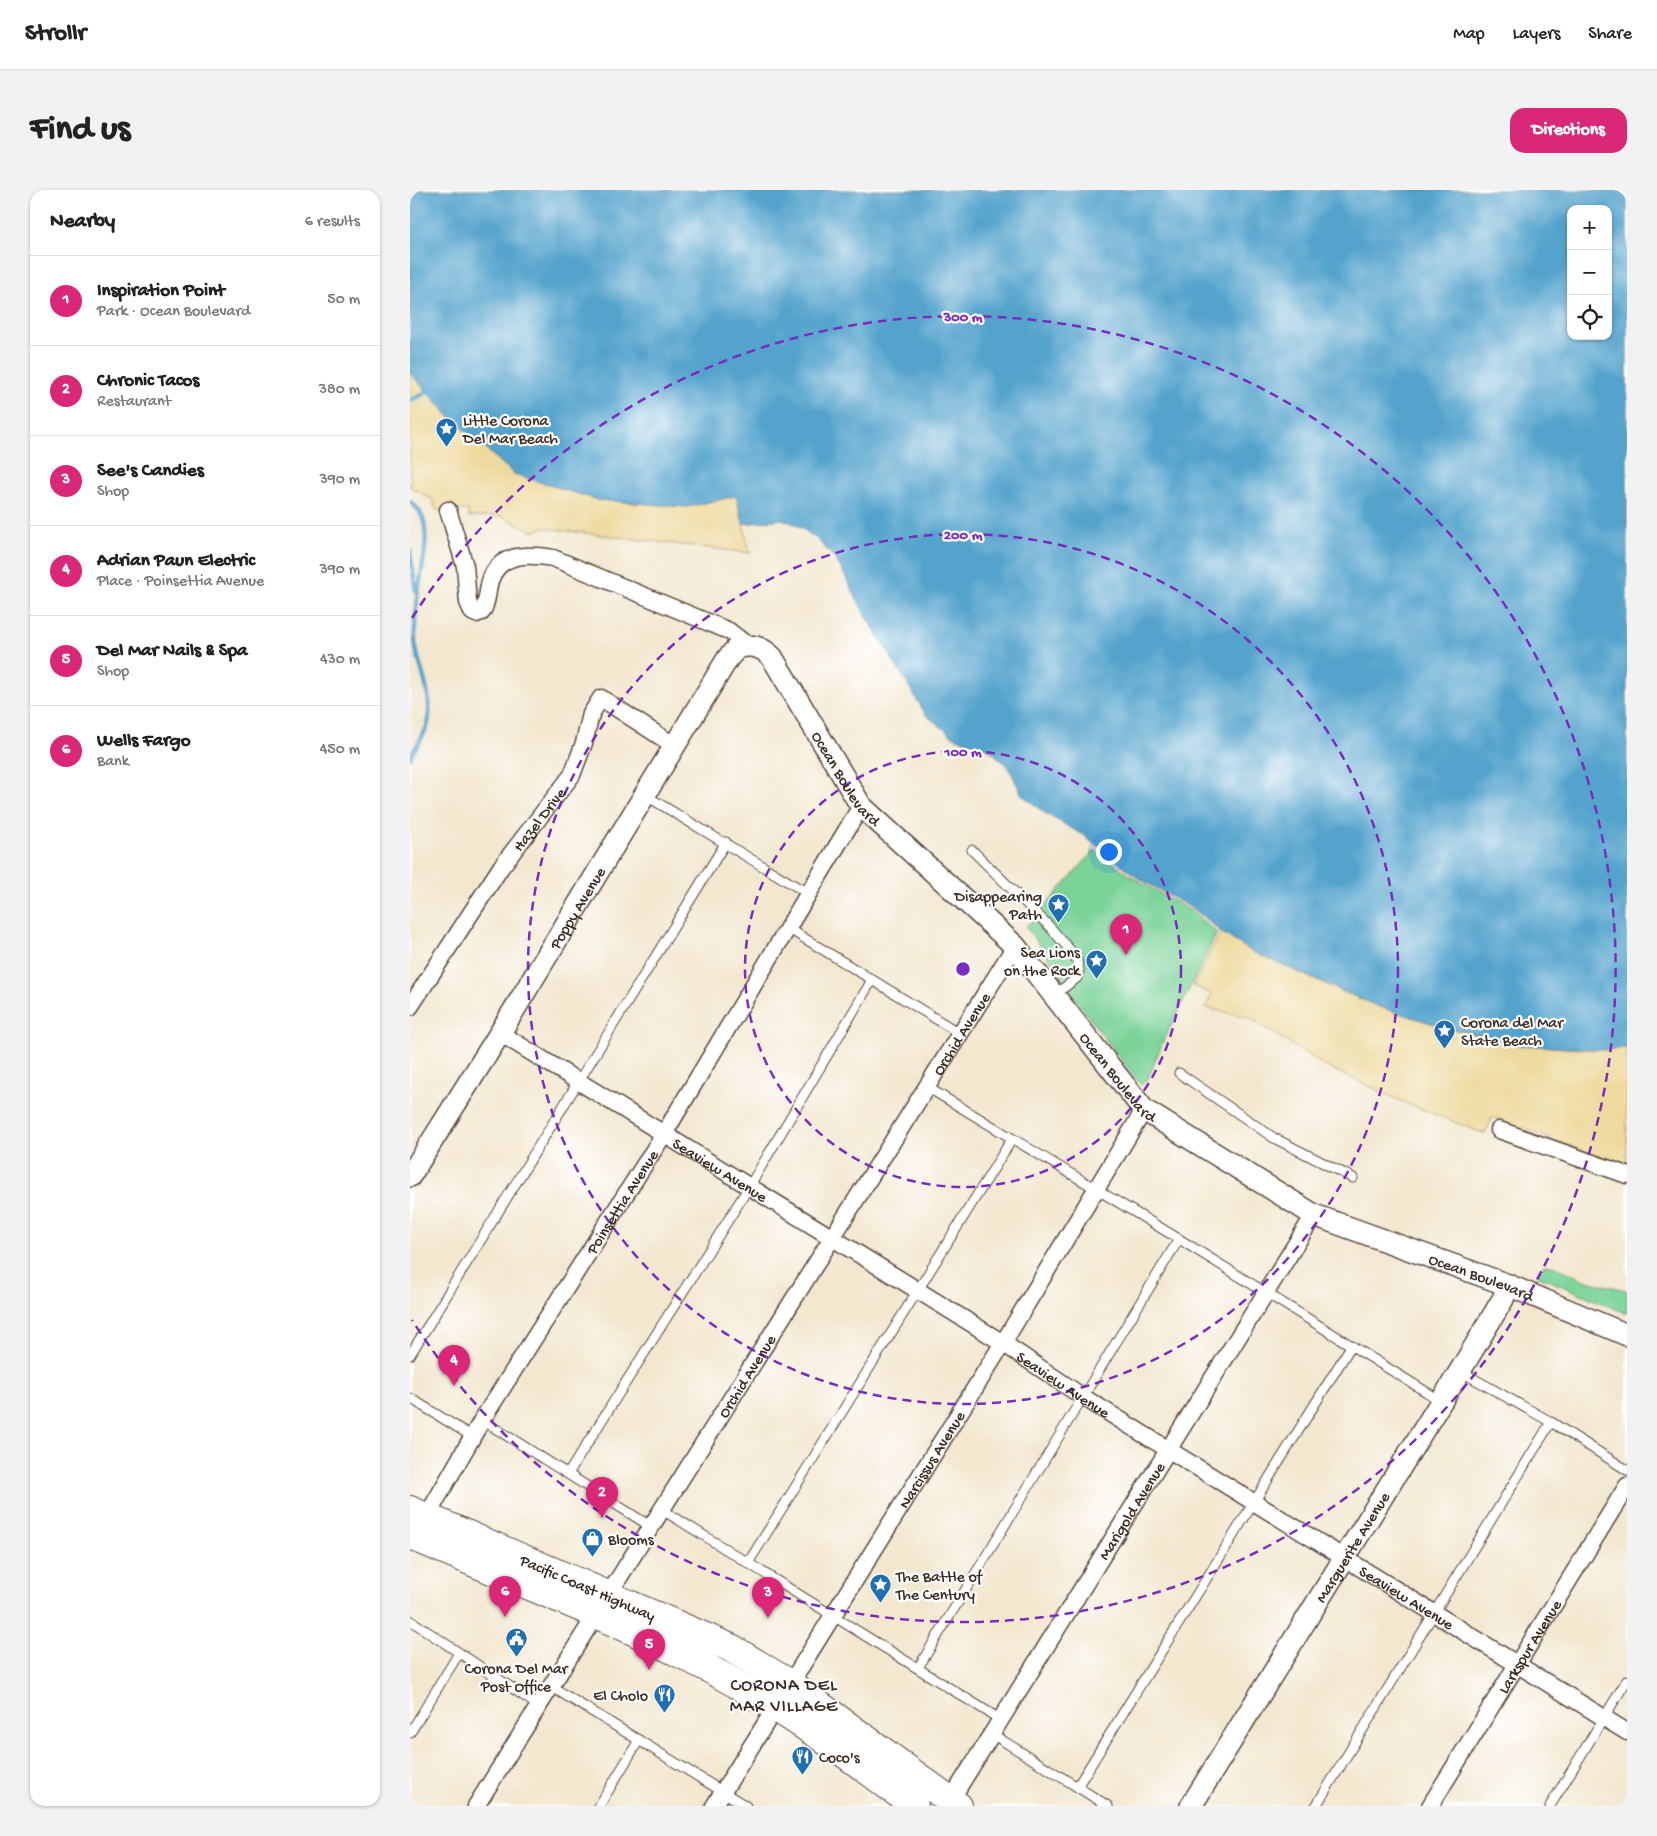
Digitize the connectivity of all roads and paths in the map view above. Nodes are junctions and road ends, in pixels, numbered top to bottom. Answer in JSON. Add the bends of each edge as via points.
{"nodes":[{"id":1,"x":448,"y":510,"type":"dead end"},
{"id":2,"x":747,"y":645,"type":"junction"},
{"id":3,"x":675,"y":746,"type":"junction"},
{"id":4,"x":645,"y":795,"type":"junction"},
{"id":5,"x":861,"y":806,"type":"junction"},
{"id":6,"x":726,"y":842,"type":"junction"},
{"id":7,"x":972,"y":850,"type":"dead end"},
{"id":8,"x":807,"y":894,"type":"junction"},
{"id":9,"x":786,"y":927,"type":"junction"},
{"id":10,"x":1015,"y":946,"type":"junction"},
{"id":11,"x":872,"y":980,"type":"junction"},
{"id":12,"x":1053,"y":996,"type":"junction"},
{"id":13,"x":410,"y":1007,"type":"edge"},
{"id":14,"x":500,"y":1033,"type":"junction"},
{"id":15,"x":959,"y":1033,"type":"junction"},
{"id":16,"x":1179,"y":1073,"type":"dead end"},
{"id":17,"x":578,"y":1081,"type":"junction"},
{"id":18,"x":927,"y":1087,"type":"junction"},
{"id":19,"x":1144,"y":1110,"type":"junction"},
{"id":20,"x":1499,"y":1130,"type":"dead end"},
{"id":21,"x":664,"y":1134,"type":"junction"},
{"id":22,"x":1012,"y":1139,"type":"junction"},
{"id":23,"x":1627,"y":1175,"type":"edge"},
{"id":24,"x":410,"y":1176,"type":"edge"},
{"id":25,"x":1353,"y":1178,"type":"dead end"},
{"id":26,"x":748,"y":1186,"type":"junction"},
{"id":27,"x":1096,"y":1190,"type":"junction"},
{"id":28,"x":1314,"y":1216,"type":"junction"},
{"id":29,"x":833,"y":1238,"type":"junction"},
{"id":30,"x":1180,"y":1239,"type":"junction"},
{"id":31,"x":1508,"y":1284,"type":"junction"},
{"id":32,"x":919,"y":1291,"type":"junction"},
{"id":33,"x":1265,"y":1294,"type":"junction"},
{"id":34,"x":1627,"y":1335,"type":"edge"},
{"id":35,"x":1003,"y":1342,"type":"junction"},
{"id":36,"x":1351,"y":1346,"type":"junction"},
{"id":37,"x":410,"y":1355,"type":"edge"},
{"id":38,"x":1460,"y":1371,"type":"junction"},
{"id":39,"x":1083,"y":1397,"type":"junction"},
{"id":40,"x":410,"y":1398,"type":"edge"},
{"id":41,"x":1441,"y":1401,"type":"junction"},
{"id":42,"x":482,"y":1420,"type":"junction"},
{"id":43,"x":1551,"y":1422,"type":"junction"},
{"id":44,"x":472,"y":1437,"type":"junction"},
{"id":45,"x":1169,"y":1449,"type":"junction"},
{"id":46,"x":1627,"y":1470,"type":"edge"},
{"id":47,"x":568,"y":1474,"type":"junction"},
{"id":48,"x":1627,"y":1486,"type":"edge"},
{"id":49,"x":1253,"y":1502,"type":"junction"},
{"id":50,"x":661,"y":1509,"type":"junction"},
{"id":51,"x":650,"y":1526,"type":"junction"},
{"id":52,"x":414,"y":1529,"type":"edge"},
{"id":53,"x":1344,"y":1558,"type":"junction"},
{"id":54,"x":748,"y":1563,"type":"junction"},
{"id":55,"x":603,"y":1605,"type":"junction"},
{"id":56,"x":1433,"y":1613,"type":"junction"},
{"id":57,"x":832,"y":1615,"type":"junction"},
{"id":58,"x":410,"y":1620,"type":"edge"},
{"id":59,"x":459,"y":1653,"type":"junction"},
{"id":60,"x":1516,"y":1664,"type":"junction"},
{"id":61,"x":918,"y":1668,"type":"junction"},
{"id":62,"x":1627,"y":1680,"type":"edge"},
{"id":63,"x":790,"y":1684,"type":"junction"},
{"id":64,"x":552,"y":1687,"type":"junction"},
{"id":65,"x":539,"y":1706,"type":"junction"},
{"id":66,"x":775,"y":1708,"type":"junction"},
{"id":67,"x":1604,"y":1718,"type":"junction"},
{"id":68,"x":1001,"y":1720,"type":"junction"},
{"id":69,"x":1627,"y":1732,"type":"edge"},
{"id":70,"x":410,"y":1733,"type":"edge"},
{"id":71,"x":992,"y":1734,"type":"junction"},
{"id":72,"x":639,"y":1740,"type":"junction"},
{"id":73,"x":1077,"y":1787,"type":"junction"},
{"id":74,"x":723,"y":1792,"type":"junction"},
{"id":75,"x":952,"y":1804,"type":"edge"},
{"id":76,"x":476,"y":1806,"type":"edge"},
{"id":77,"x":599,"y":1806,"type":"edge"},
{"id":78,"x":714,"y":1806,"type":"edge"},
{"id":79,"x":746,"y":1806,"type":"edge"},
{"id":80,"x":914,"y":1806,"type":"edge"},
{"id":81,"x":1108,"y":1806,"type":"edge"},
{"id":82,"x":1191,"y":1806,"type":"edge"},
{"id":83,"x":1316,"y":1806,"type":"edge"},
{"id":84,"x":1430,"y":1806,"type":"edge"},
{"id":85,"x":1550,"y":1806,"type":"edge"}],
"edges":[{"from":1,"to":2,"type":"street","via":[[465,566],[472,612],[482,612],[491,580],[502,563],[516,556],[539,556],[553,558],[699,618],[729,631]]},
{"from":2,"to":3,"type":"street","name":"Poppy Avenue","via":[[732,652]]},
{"from":2,"to":5,"type":"street","name":"Ocean Boulevard","via":[[765,650],[772,657]]},
{"from":3,"to":4,"type":"street","name":"Poppy Avenue"},
{"from":3,"to":13,"type":"street","name":"Hazel Drive","via":[[601,698],[591,714],[572,775],[501,867]]},
{"from":4,"to":6,"type":"lane"},
{"from":4,"to":14,"type":"street","name":"Poppy Avenue"},
{"from":5,"to":8,"type":"street","name":"Poinsettia Avenue"},
{"from":5,"to":10,"type":"street","name":"Ocean Boulevard"},
{"from":6,"to":8,"type":"lane"},
{"from":6,"to":17,"type":"lane"},
{"from":7,"to":12,"type":"lane","via":[[1049,926],[1078,960],[1077,978]]},
{"from":8,"to":9,"type":"street","name":"Poinsettia Avenue"},
{"from":9,"to":11,"type":"lane"},
{"from":9,"to":21,"type":"street","name":"Poinsettia Avenue"},
{"from":10,"to":12,"type":"street","name":"Ocean Boulevard"},
{"from":10,"to":15,"type":"street","name":"Orchid Avenue"},
{"from":11,"to":15,"type":"lane"},
{"from":11,"to":26,"type":"lane"},
{"from":12,"to":19,"type":"street","name":"Ocean Boulevard"},
{"from":14,"to":17,"type":"street","name":"Seaview Avenue"},
{"from":14,"to":24,"type":"street","name":"Poppy Avenue"},
{"from":15,"to":18,"type":"street","name":"Orchid Avenue"},
{"from":16,"to":25,"type":"lane","via":[[1274,1138]]},
{"from":17,"to":21,"type":"street","name":"Seaview Avenue"},
{"from":17,"to":37,"type":"lane"},
{"from":18,"to":22,"type":"lane"},
{"from":18,"to":29,"type":"street","name":"Orchid Avenue"},
{"from":19,"to":27,"type":"street","name":"Narcissus Avenue"},
{"from":19,"to":28,"type":"street","name":"Ocean Boulevard"},
{"from":20,"to":23,"type":"street"},
{"from":21,"to":26,"type":"street","name":"Seaview Avenue"},
{"from":21,"to":42,"type":"street","name":"Poinsettia Avenue"},
{"from":22,"to":27,"type":"lane"},
{"from":22,"to":32,"type":"lane"},
{"from":26,"to":29,"type":"street","name":"Seaview Avenue"},
{"from":26,"to":47,"type":"lane"},
{"from":27,"to":30,"type":"lane"},
{"from":27,"to":35,"type":"street","name":"Narcissus Avenue"},
{"from":28,"to":31,"type":"street","name":"Ocean Boulevard"},
{"from":28,"to":33,"type":"street","name":"Marigold Avenue"},
{"from":29,"to":32,"type":"street","name":"Seaview Avenue"},
{"from":29,"to":50,"type":"street","name":"Orchid Avenue"},
{"from":30,"to":33,"type":"lane"},
{"from":30,"to":39,"type":"lane"},
{"from":31,"to":34,"type":"street","name":"Ocean Boulevard"},
{"from":31,"to":38,"type":"street","name":"Marguerite Avenue","via":[[1503,1299]]},
{"from":32,"to":35,"type":"street","name":"Seaview Avenue"},
{"from":32,"to":54,"type":"lane"},
{"from":33,"to":36,"type":"lane"},
{"from":33,"to":45,"type":"street","name":"Marigold Avenue"},
{"from":35,"to":39,"type":"street","name":"Seaview Avenue"},
{"from":35,"to":57,"type":"street","name":"Narcissus Avenue"},
{"from":36,"to":41,"type":"lane"},
{"from":36,"to":49,"type":"lane"},
{"from":38,"to":41,"type":"street","name":"Marguerite Avenue"},
{"from":38,"to":43,"type":"lane"},
{"from":39,"to":45,"type":"street","name":"Seaview Avenue"},
{"from":39,"to":61,"type":"lane"},
{"from":40,"to":44,"type":"lane"},
{"from":41,"to":53,"type":"street","name":"Marguerite Avenue"},
{"from":42,"to":44,"type":"street","name":"Poinsettia Avenue"},
{"from":42,"to":47,"type":"lane"},
{"from":43,"to":46,"type":"lane"},
{"from":43,"to":56,"type":"lane"},
{"from":44,"to":52,"type":"street","name":"Poinsettia Avenue"},
{"from":45,"to":49,"type":"street","name":"Seaview Avenue"},
{"from":45,"to":68,"type":"street","name":"Marigold Avenue"},
{"from":47,"to":51,"type":"lane"},
{"from":48,"to":60,"type":"street","name":"Larkspur Avenue"},
{"from":49,"to":53,"type":"street","name":"Seaview Avenue"},
{"from":49,"to":73,"type":"lane"},
{"from":50,"to":51,"type":"street","name":"Orchid Avenue"},
{"from":50,"to":54,"type":"lane"},
{"from":51,"to":55,"type":"street","name":"Orchid Avenue"},
{"from":52,"to":55,"type":"highway","name":"Pacific Coast Highway"},
{"from":53,"to":56,"type":"street","name":"Seaview Avenue"},
{"from":53,"to":82,"type":"street","name":"Marguerite Avenue"},
{"from":54,"to":57,"type":"lane"},
{"from":55,"to":63,"type":"highway","name":"Pacific Coast Highway","via":[[732,1648]]},
{"from":55,"to":64,"type":"street","name":"Orchid Avenue"},
{"from":55,"to":66,"type":"highway","name":"Pacific Coast Highway"},
{"from":56,"to":60,"type":"street","name":"Seaview Avenue"},
{"from":56,"to":83,"type":"lane"},
{"from":57,"to":61,"type":"lane"},
{"from":57,"to":63,"type":"street","name":"Narcissus Avenue"},
{"from":58,"to":59,"type":"lane"},
{"from":59,"to":65,"type":"lane"},
{"from":59,"to":70,"type":"lane"},
{"from":60,"to":67,"type":"street","name":"Seaview Avenue"},
{"from":60,"to":84,"type":"street","name":"Larkspur Avenue"},
{"from":61,"to":68,"type":"lane"},
{"from":62,"to":67,"type":"lane"},
{"from":63,"to":66,"type":"street","name":"Narcissus Avenue"},
{"from":63,"to":75,"type":"highway","name":"Pacific Coast Highway"},
{"from":64,"to":65,"type":"street","name":"Orchid Avenue"},
{"from":64,"to":72,"type":"lane"},
{"from":65,"to":76,"type":"street","name":"Orchid Avenue"},
{"from":66,"to":74,"type":"street","name":"Narcissus Avenue"},
{"from":66,"to":80,"type":"highway","name":"Pacific Coast Highway","via":[[851,1758]]},
{"from":67,"to":69,"type":"street","name":"Seaview Avenue"},
{"from":67,"to":85,"type":"lane"},
{"from":68,"to":71,"type":"street","name":"Marigold Avenue"},
{"from":71,"to":73,"type":"lane"},
{"from":71,"to":75,"type":"street","name":"Marigold Avenue"},
{"from":72,"to":74,"type":"lane"},
{"from":72,"to":77,"type":"lane"},
{"from":73,"to":81,"type":"lane"},
{"from":74,"to":78,"type":"street","name":"Narcissus Avenue"},
{"from":74,"to":79,"type":"lane"}]}
